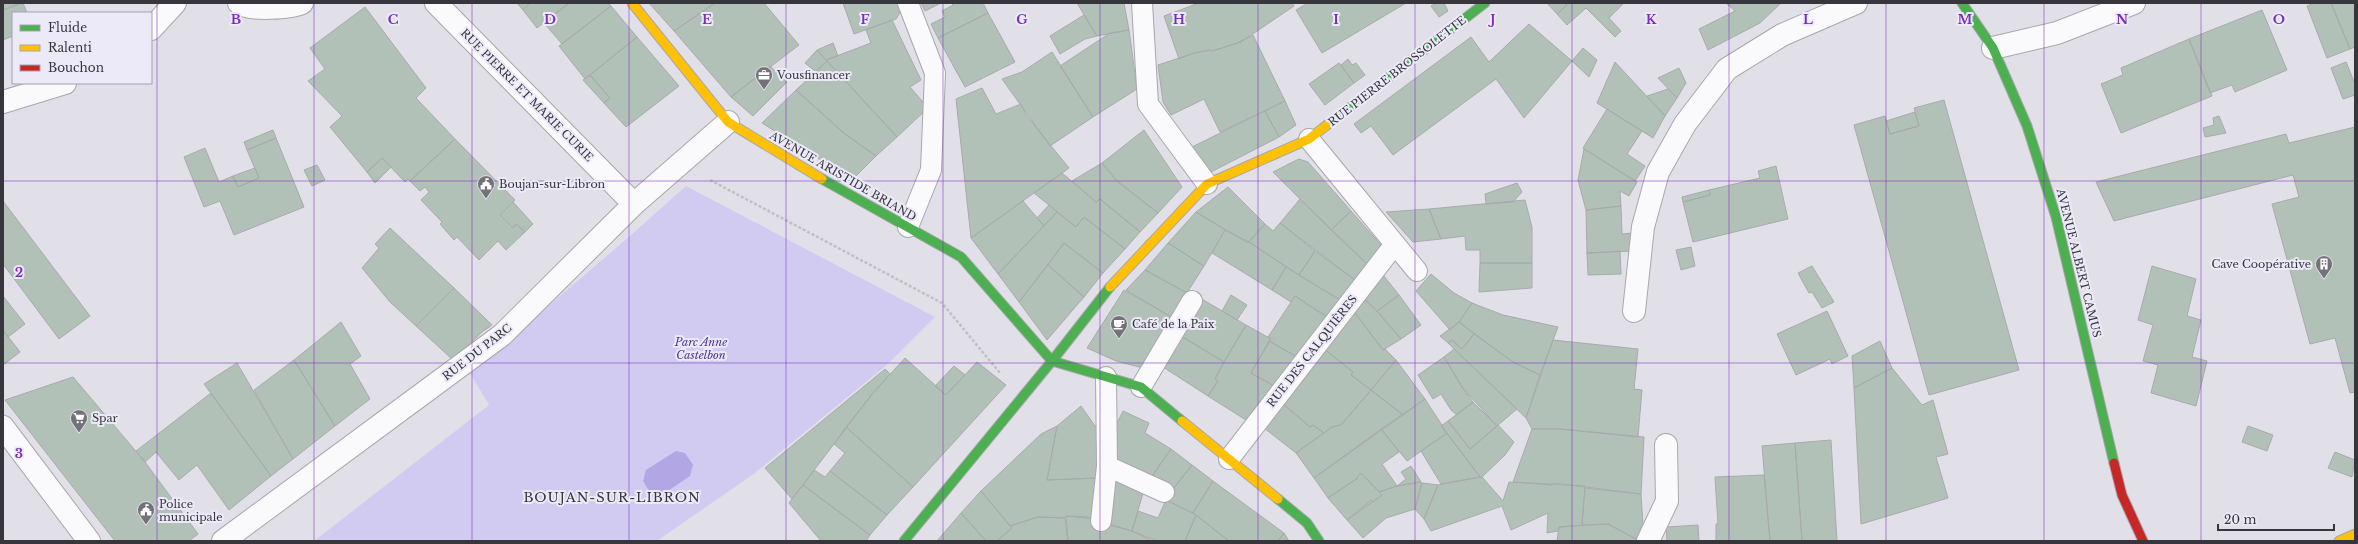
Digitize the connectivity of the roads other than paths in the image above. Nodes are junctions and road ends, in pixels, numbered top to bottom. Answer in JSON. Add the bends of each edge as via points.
{"nodes":[{"id":1,"x":175,"y":3,"type":"edge"},
{"id":2,"x":239,"y":3,"type":"edge"},
{"id":3,"x":302,"y":3,"type":"edge"},
{"id":4,"x":436,"y":3,"type":"edge"},
{"id":5,"x":632,"y":3,"type":"edge"},
{"id":6,"x":908,"y":3,"type":"edge"},
{"id":7,"x":1142,"y":3,"type":"edge"},
{"id":8,"x":1485,"y":3,"type":"edge"},
{"id":9,"x":1856,"y":3,"type":"edge"},
{"id":10,"x":1962,"y":3,"type":"edge"},
{"id":11,"x":2134,"y":3,"type":"edge"},
{"id":12,"x":152,"y":28,"type":"edge"},
{"id":13,"x":1993,"y":48,"type":"junction"},
{"id":14,"x":62,"y":84,"type":"edge"},
{"id":15,"x":3,"y":102,"type":"edge"},
{"id":16,"x":728,"y":122,"type":"junction"},
{"id":17,"x":1309,"y":139,"type":"junction"},
{"id":18,"x":1207,"y":184,"type":"junction"},
{"id":19,"x":634,"y":204,"type":"junction"},
{"id":20,"x":908,"y":227,"type":"junction"},
{"id":21,"x":1395,"y":244,"type":"junction"},
{"id":22,"x":1417,"y":271,"type":"dead end"},
{"id":23,"x":1192,"y":301,"type":"dead end"},
{"id":24,"x":1634,"y":311,"type":"dead end"},
{"id":25,"x":1052,"y":361,"type":"junction"},
{"id":26,"x":1106,"y":377,"type":"junction"},
{"id":27,"x":1140,"y":387,"type":"junction"},
{"id":28,"x":3,"y":427,"type":"edge"},
{"id":29,"x":1666,"y":445,"type":"dead end"},
{"id":30,"x":1229,"y":459,"type":"junction"},
{"id":31,"x":1107,"y":466,"type":"junction"},
{"id":32,"x":1164,"y":492,"type":"dead end"},
{"id":33,"x":1101,"y":521,"type":"dead end"},
{"id":34,"x":2355,"y":534,"type":"edge"},
{"id":35,"x":89,"y":541,"type":"edge"},
{"id":36,"x":223,"y":541,"type":"edge"},
{"id":37,"x":904,"y":541,"type":"edge"},
{"id":38,"x":1319,"y":541,"type":"edge"},
{"id":39,"x":1648,"y":541,"type":"edge"},
{"id":40,"x":2143,"y":541,"type":"edge"},
{"id":41,"x":2339,"y":541,"type":"edge"}],
"edges":[{"from":1,"to":12,"type":"street"},
{"from":2,"to":3,"type":"street","via":[[243,7],[294,6]]},
{"from":4,"to":19,"type":"street","name":"RUE PIERRE ET MARIE CURIE"},
{"from":5,"to":16,"type":"street","name":"AVENUE ARISTIDE BRIAND"},
{"from":6,"to":20,"type":"lane","via":[[935,73],[931,170]]},
{"from":7,"to":18,"type":"lane","via":[[1148,104]]},
{"from":8,"to":17,"type":"street","name":"RUE PIERRE BROSSOLETTE"},
{"from":9,"to":24,"type":"street","via":[[1782,35],[1727,69],[1685,124],[1658,172],[1643,226]]},
{"from":10,"to":13,"type":"street","name":"AVENUE ALBERT CAMUS"},
{"from":11,"to":13,"type":"street","via":[[2057,33]]},
{"from":13,"to":40,"type":"street","name":"AVENUE ALBERT CAMUS","via":[[2027,126],[2056,217],[2122,495]]},
{"from":14,"to":15,"type":"street"},
{"from":16,"to":19,"type":"street","name":"RUE DU PARC"},
{"from":16,"to":20,"type":"street","name":"AVENUE ARISTIDE BRIAND","via":[[786,159]]},
{"from":17,"to":18,"type":"street","name":"RUE PIERRE BROSSOLETTE"},
{"from":17,"to":21,"type":"lane"},
{"from":18,"to":25,"type":"street","name":"RUE PIERRE BROSSOLETTE","via":[[1121,274]]},
{"from":19,"to":36,"type":"street","name":"RUE DU PARC","via":[[502,335]]},
{"from":20,"to":25,"type":"street","name":"AVENUE ARISTIDE BRIAND","via":[[961,257]]},
{"from":21,"to":22,"type":"lane"},
{"from":21,"to":30,"type":"lane","name":"RUE DES CALQUIÈRES"},
{"from":23,"to":27,"type":"lane"},
{"from":25,"to":26,"type":"street"},
{"from":25,"to":37,"type":"street","name":"RUE PIERRE BROSSOLETTE"},
{"from":26,"to":27,"type":"street"},
{"from":26,"to":31,"type":"lane"},
{"from":27,"to":30,"type":"street"},
{"from":28,"to":35,"type":"street"},
{"from":29,"to":39,"type":"street","via":[[1668,501]]},
{"from":30,"to":38,"type":"street","via":[[1307,523]]},
{"from":31,"to":32,"type":"lane"},
{"from":31,"to":33,"type":"lane"},
{"from":34,"to":41,"type":"street"}]}
